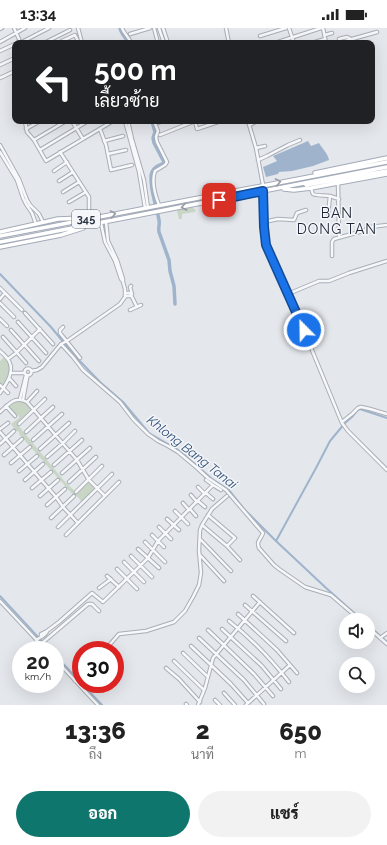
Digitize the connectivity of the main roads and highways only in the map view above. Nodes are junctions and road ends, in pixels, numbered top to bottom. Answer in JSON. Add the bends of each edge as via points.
{"nodes":[{"id":1,"x":387,"y":158,"type":"edge"},
{"id":2,"x":387,"y":162,"type":"edge"},
{"id":3,"x":387,"y":167,"type":"edge"},
{"id":4,"x":387,"y":173,"type":"edge"},
{"id":5,"x":355,"y":176,"type":"junction"},
{"id":6,"x":293,"y":180,"type":"junction"},
{"id":7,"x":279,"y":188,"type":"junction"},
{"id":8,"x":101,"y":216,"type":"junction"},
{"id":9,"x":56,"y":222,"type":"junction"},
{"id":10,"x":101,"y":223,"type":"junction"},
{"id":11,"x":0,"y":232,"type":"edge"},
{"id":12,"x":54,"y":232,"type":"junction"},
{"id":13,"x":0,"y":236,"type":"edge"},
{"id":14,"x":54,"y":236,"type":"junction"},
{"id":15,"x":0,"y":242,"type":"edge"},
{"id":16,"x":0,"y":247,"type":"edge"}],
"edges":[{"from":1,"to":6,"type":"main road"},
{"from":2,"to":6,"type":"main road","number":"345"},
{"from":3,"to":5,"type":"main road","number":"345"},
{"from":4,"to":5,"type":"main road","number":"345"},
{"from":4,"to":7,"type":"main road","via":[[311,188]]},
{"from":5,"to":7,"type":"main road","number":"345"},
{"from":8,"to":6,"type":"main road","number":"345","one_way":true},
{"from":7,"to":10,"type":"main road","number":"345","one_way":true},
{"from":8,"to":9,"type":"main road","number":"345"},
{"from":8,"to":9,"type":"main road"},
{"from":9,"to":11,"type":"main road"},
{"from":9,"to":13,"type":"main road","number":"345"},
{"from":10,"to":12,"type":"main road","number":"345"},
{"from":10,"to":14,"type":"main road"},
{"from":12,"to":14,"type":"main road","via":[[59,234]]},
{"from":12,"to":15,"type":"main road","number":"345"},
{"from":14,"to":16,"type":"main road"}]}
